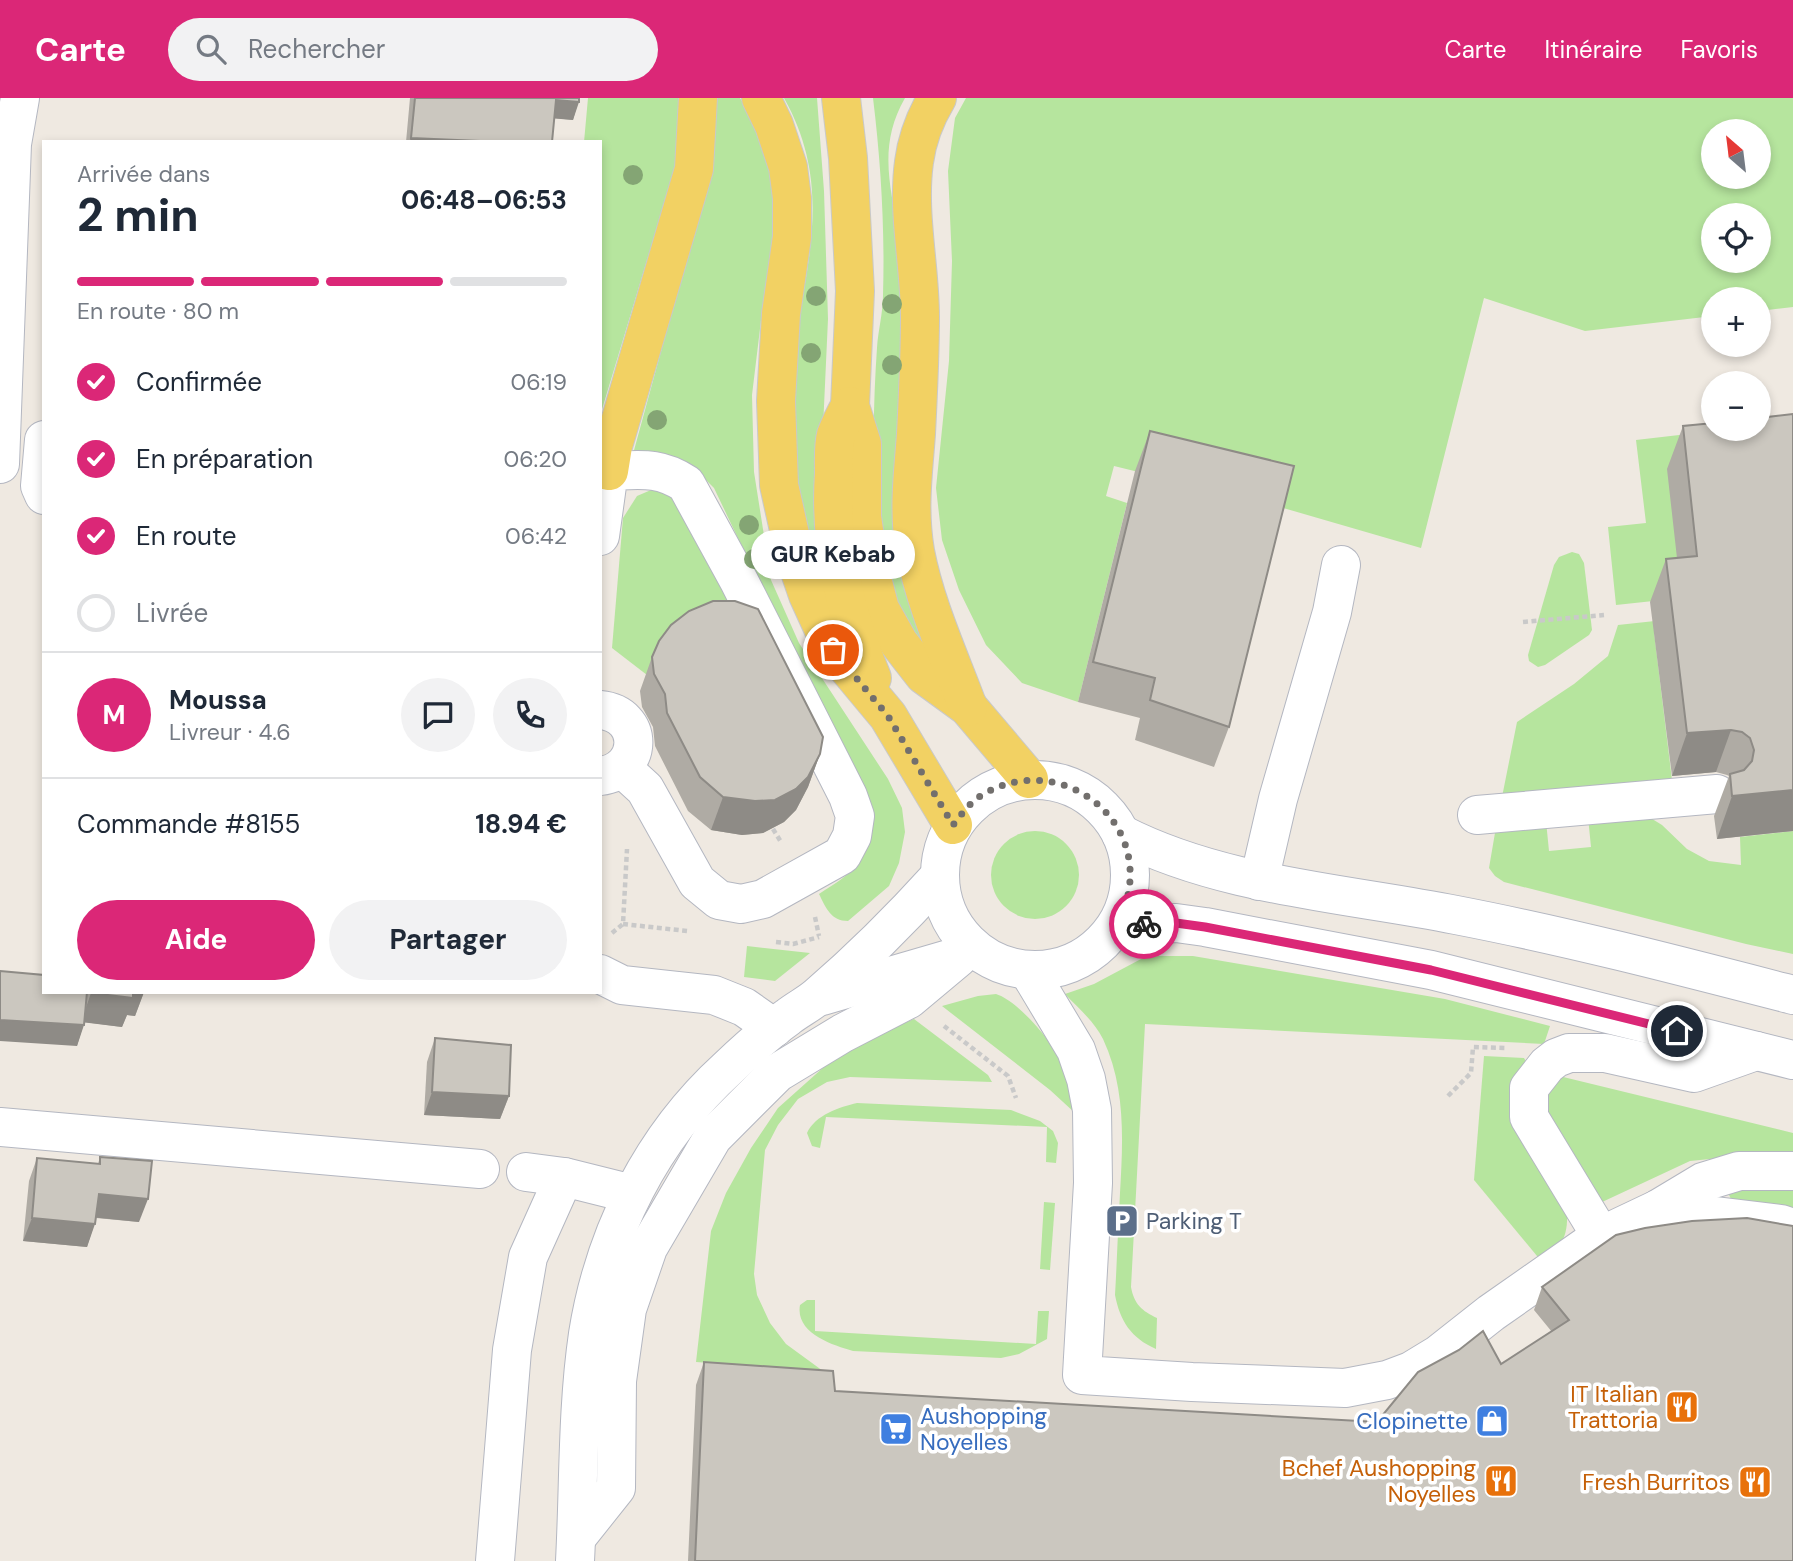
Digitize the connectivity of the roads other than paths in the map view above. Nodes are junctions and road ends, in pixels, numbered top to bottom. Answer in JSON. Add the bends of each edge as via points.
{"nodes":[{"id":1,"x":20,"y":98,"type":"edge"},
{"id":2,"x":698,"y":98,"type":"edge"},
{"id":3,"x":761,"y":98,"type":"edge"},
{"id":4,"x":841,"y":98,"type":"edge"},
{"id":5,"x":937,"y":98,"type":"edge"},
{"id":6,"x":5,"y":222,"type":"edge"},
{"id":7,"x":850,"y":406,"type":"junction"},
{"id":8,"x":42,"y":463,"type":"edge"},
{"id":9,"x":0,"y":464,"type":"edge"},
{"id":10,"x":609,"y":471,"type":"junction"},
{"id":11,"x":42,"y":490,"type":"edge"},
{"id":12,"x":602,"y":522,"type":"edge"},
{"id":13,"x":1341,"y":565,"type":"dead end"},
{"id":14,"x":968,"y":707,"type":"junction"},
{"id":15,"x":602,"y":710,"type":"edge"},
{"id":16,"x":888,"y":716,"type":"junction"},
{"id":17,"x":611,"y":772,"type":"edge"},
{"id":18,"x":1030,"y":779,"type":"junction"},
{"id":19,"x":1717,"y":794,"type":"dead end"},
{"id":20,"x":1476,"y":815,"type":"dead end"},
{"id":21,"x":953,"y":825,"type":"junction"},
{"id":22,"x":1121,"y":834,"type":"junction"},
{"id":23,"x":939,"y":877,"type":"junction"},
{"id":24,"x":1258,"y":881,"type":"junction"},
{"id":25,"x":1116,"y":925,"type":"junction"},
{"id":26,"x":972,"y":958,"type":"junction"},
{"id":27,"x":1028,"y":970,"type":"junction"},
{"id":28,"x":602,"y":975,"type":"edge"},
{"id":29,"x":1793,"y":995,"type":"edge"},
{"id":30,"x":817,"y":997,"type":"junction"},
{"id":31,"x":774,"y":1028,"type":"junction"},
{"id":32,"x":1756,"y":1051,"type":"junction"},
{"id":33,"x":1793,"y":1060,"type":"edge"},
{"id":34,"x":0,"y":1127,"type":"edge"},
{"id":35,"x":480,"y":1169,"type":"dead end"},
{"id":36,"x":1793,"y":1171,"type":"edge"},
{"id":37,"x":526,"y":1172,"type":"dead end"},
{"id":38,"x":564,"y":1177,"type":"junction"},
{"id":39,"x":632,"y":1194,"type":"junction"},
{"id":40,"x":1658,"y":1209,"type":"junction"},
{"id":41,"x":1793,"y":1228,"type":"edge"},
{"id":42,"x":1601,"y":1236,"type":"junction"},
{"id":43,"x":1535,"y":1311,"type":"dead end"},
{"id":44,"x":1457,"y":1354,"type":"junction"},
{"id":45,"x":576,"y":1549,"type":"edge"},
{"id":46,"x":495,"y":1561,"type":"edge"}],
"edges":[{"from":1,"to":6,"type":"street"},
{"from":2,"to":10,"type":"main road","via":[[694,169]]},
{"from":3,"to":16,"type":"main road","via":[[788,167],[792,198],[776,401],[783,508],[808,595],[833,650]]},
{"from":4,"to":7,"type":"main road","via":[[855,290]]},
{"from":5,"to":14,"type":"main road","via":[[918,141],[914,164],[920,316],[909,503],[915,551],[928,597]]},
{"from":6,"to":9,"type":"street"},
{"from":7,"to":14,"type":"main road","via":[[862,444],[862,517],[880,609],[924,675]]},
{"from":7,"to":16,"type":"main road","via":[[836,437],[835,544],[854,634]]},
{"from":8,"to":11,"type":"street"},
{"from":10,"to":12,"type":"street"},
{"from":10,"to":17,"type":"street","via":[[653,469],[686,484],[848,796],[855,816],[852,836],[842,855],[763,899],[741,904],[719,900],[697,882],[645,789]]},
{"from":13,"to":24,"type":"street"},
{"from":14,"to":18,"type":"main road"},
{"from":15,"to":17,"type":"street","via":[[623,718],[634,743],[631,756]]},
{"from":16,"to":21,"type":"main road"},
{"from":18,"to":21,"type":"street","via":[[986,792],[967,806]]},
{"from":18,"to":22,"type":"street","via":[[1058,782],[1084,793],[1106,811]]},
{"from":19,"to":20,"type":"street"},
{"from":21,"to":23,"type":"street","via":[[942,850]]},
{"from":22,"to":24,"type":"street","via":[[1151,849]]},
{"from":22,"to":25,"type":"street","via":[[1130,865],[1128,895]]},
{"from":23,"to":26,"type":"street","via":[[945,909]]},
{"from":23,"to":30,"type":"street"},
{"from":24,"to":29,"type":"street","via":[[1589,942]]},
{"from":25,"to":27,"type":"street","via":[[1098,947],[1072,963]]},
{"from":25,"to":32,"type":"street","via":[[1205,927],[1431,970]]},
{"from":26,"to":27,"type":"street"},
{"from":26,"to":30,"type":"street","via":[[930,963]]},
{"from":26,"to":45,"type":"street","via":[[777,1073],[713,1137],[648,1248],[626,1308],[617,1381],[616,1488]]},
{"from":27,"to":44,"type":"street","via":[[1076,1050],[1092,1110],[1093,1183],[1082,1375],[1345,1388],[1387,1380]]},
{"from":28,"to":31,"type":"street","via":[[622,985],[714,995],[744,1007]]},
{"from":30,"to":31,"type":"street"},
{"from":31,"to":39,"type":"street","via":[[726,1069],[674,1126]]},
{"from":32,"to":33,"type":"street"},
{"from":32,"to":42,"type":"street","via":[[1694,1073],[1605,1053],[1569,1053],[1547,1065],[1529,1088],[1529,1117]]},
{"from":34,"to":35,"type":"street"},
{"from":36,"to":40,"type":"street","via":[[1739,1171],[1703,1182]]},
{"from":37,"to":38,"type":"street"},
{"from":38,"to":39,"type":"street"},
{"from":38,"to":46,"type":"street","via":[[528,1257],[512,1350]]},
{"from":39,"to":45,"type":"street","via":[[610,1245],[588,1336]]},
{"from":40,"to":41,"type":"street"},
{"from":40,"to":42,"type":"street"},
{"from":42,"to":44,"type":"street","via":[[1491,1313]]},
{"from":43,"to":44,"type":"street"}]}
